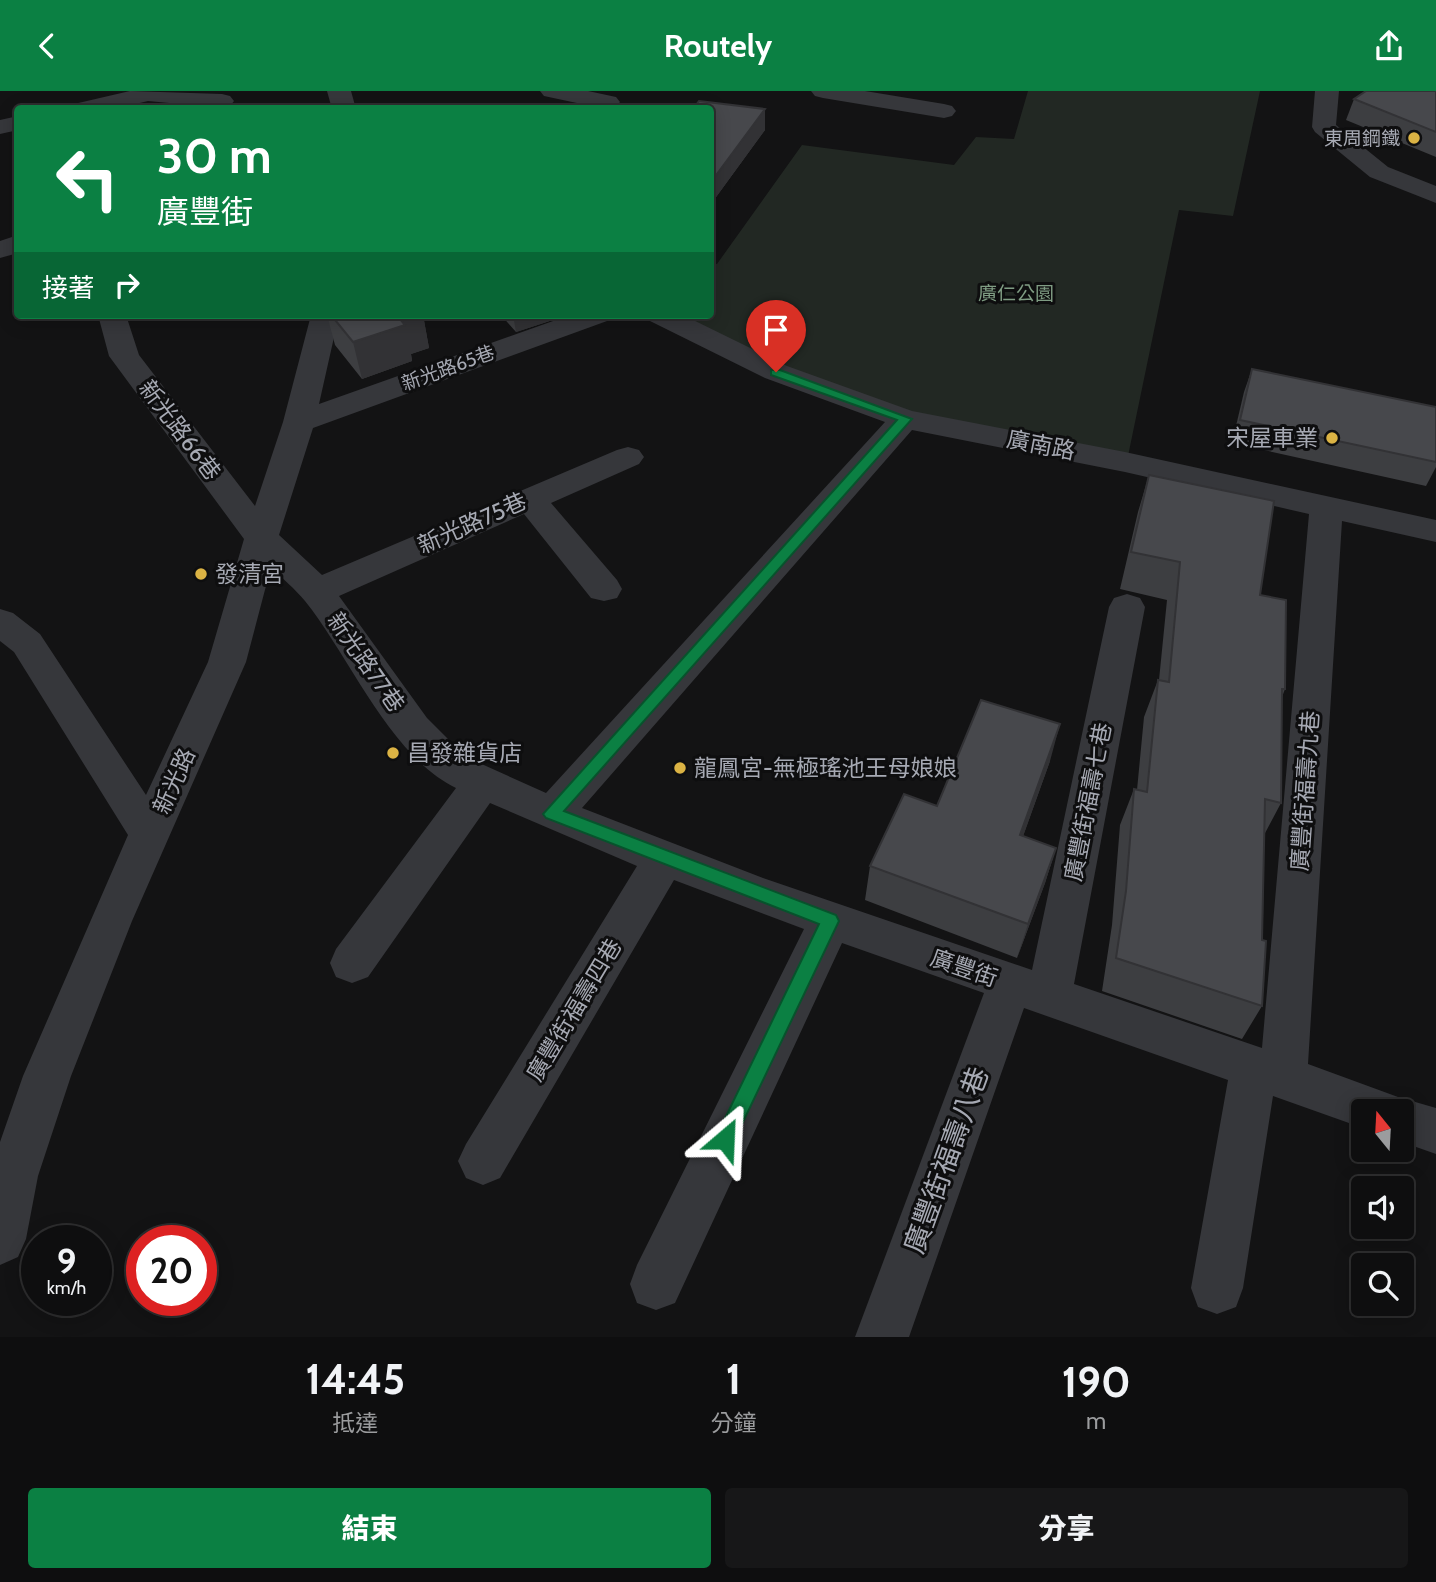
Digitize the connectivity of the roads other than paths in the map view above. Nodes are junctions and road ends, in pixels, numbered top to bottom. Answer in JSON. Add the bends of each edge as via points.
{"nodes":[{"id":1,"x":552,"y":91,"type":"edge"},
{"id":2,"x":822,"y":91,"type":"edge"},
{"id":3,"x":1327,"y":91,"type":"edge"},
{"id":4,"x":224,"y":100,"type":"edge"},
{"id":5,"x":610,"y":100,"type":"edge"},
{"id":6,"x":100,"y":105,"type":"edge"},
{"id":7,"x":944,"y":111,"type":"dead end"},
{"id":8,"x":1436,"y":195,"type":"edge"},
{"id":9,"x":113,"y":319,"type":"edge"},
{"id":10,"x":324,"y":319,"type":"edge"},
{"id":11,"x":586,"y":319,"type":"edge"},
{"id":12,"x":668,"y":319,"type":"edge"},
{"id":13,"x":905,"y":419,"type":"junction"},
{"id":14,"x":299,"y":422,"type":"junction"},
{"id":15,"x":628,"y":457,"type":"dead end"},
{"id":16,"x":529,"y":498,"type":"junction"},
{"id":17,"x":1326,"y":506,"type":"junction"},
{"id":18,"x":1436,"y":531,"type":"edge"},
{"id":19,"x":261,"y":538,"type":"junction"},
{"id":20,"x":604,"y":589,"type":"dead end"},
{"id":21,"x":317,"y":591,"type":"junction"},
{"id":22,"x":1127,"y":607,"type":"dead end"},
{"id":23,"x":0,"y":622,"type":"edge"},
{"id":24,"x":483,"y":782,"type":"junction"},
{"id":25,"x":552,"y":814,"type":"junction"},
{"id":26,"x":150,"y":835,"type":"junction"},
{"id":27,"x":664,"y":859,"type":"junction"},
{"id":28,"x":830,"y":921,"type":"junction"},
{"id":29,"x":352,"y":963,"type":"dead end"},
{"id":30,"x":1029,"y":991,"type":"junction"},
{"id":31,"x":1268,"y":1072,"type":"junction"},
{"id":32,"x":1351,"y":1101,"type":"edge"},
{"id":33,"x":1414,"y":1123,"type":"edge"},
{"id":34,"x":1436,"y":1131,"type":"edge"},
{"id":35,"x":483,"y":1161,"type":"dead end"},
{"id":36,"x":0,"y":1238,"type":"edge"},
{"id":37,"x":656,"y":1284,"type":"dead end"},
{"id":38,"x":1217,"y":1288,"type":"dead end"},
{"id":39,"x":882,"y":1337,"type":"edge"}],
"edges":[{"from":1,"to":5,"type":"street"},
{"from":2,"to":7,"type":"street"},
{"from":3,"to":8,"type":"street","via":[[1324,127],[1379,171]]},
{"from":4,"to":6,"type":"street","via":[[148,94]]},
{"from":9,"to":19,"type":"street","name":"新光路66巷","via":[[124,356]]},
{"from":10,"to":14,"type":"street","name":"新光路"},
{"from":11,"to":14,"type":"street","name":"新光路65巷"},
{"from":12,"to":13,"type":"street","name":"廣南路","via":[[776,372]]},
{"from":13,"to":17,"type":"street","name":"廣南路"},
{"from":13,"to":25,"type":"street"},
{"from":14,"to":19,"type":"street","name":"新光路"},
{"from":15,"to":16,"type":"street","name":"新光路75巷"},
{"from":16,"to":20,"type":"street"},
{"from":16,"to":21,"type":"street","name":"新光路75巷"},
{"from":17,"to":18,"type":"street","name":"廣南路"},
{"from":17,"to":31,"type":"street","name":"廣豐街福壽九巷"},
{"from":19,"to":21,"type":"street","name":"新光路77巷"},
{"from":19,"to":26,"type":"street","name":"新光路","via":[[227,662]]},
{"from":21,"to":24,"type":"street","name":"新光路77巷","via":[[413,729],[452,768]]},
{"from":22,"to":30,"type":"street","name":"廣豐街福壽七巷"},
{"from":23,"to":26,"type":"street","via":[[27,643]]},
{"from":24,"to":25,"type":"street","name":"新光路77巷"},
{"from":24,"to":29,"type":"street"},
{"from":25,"to":27,"type":"street","name":"廣豐街"},
{"from":26,"to":36,"type":"street","name":"新光路","via":[[47,1076],[13,1176]]},
{"from":27,"to":28,"type":"street","name":"廣豐街"},
{"from":27,"to":35,"type":"street","name":"廣豐街福壽四巷"},
{"from":28,"to":30,"type":"street","name":"廣豐街"},
{"from":28,"to":37,"type":"street"},
{"from":30,"to":31,"type":"street","name":"廣豐街"},
{"from":30,"to":39,"type":"street","name":"廣豐街福壽八巷"},
{"from":31,"to":32,"type":"street","name":"廣豐街"},
{"from":31,"to":38,"type":"street","name":"廣豐街福壽九巷"},
{"from":33,"to":34,"type":"street"}]}
